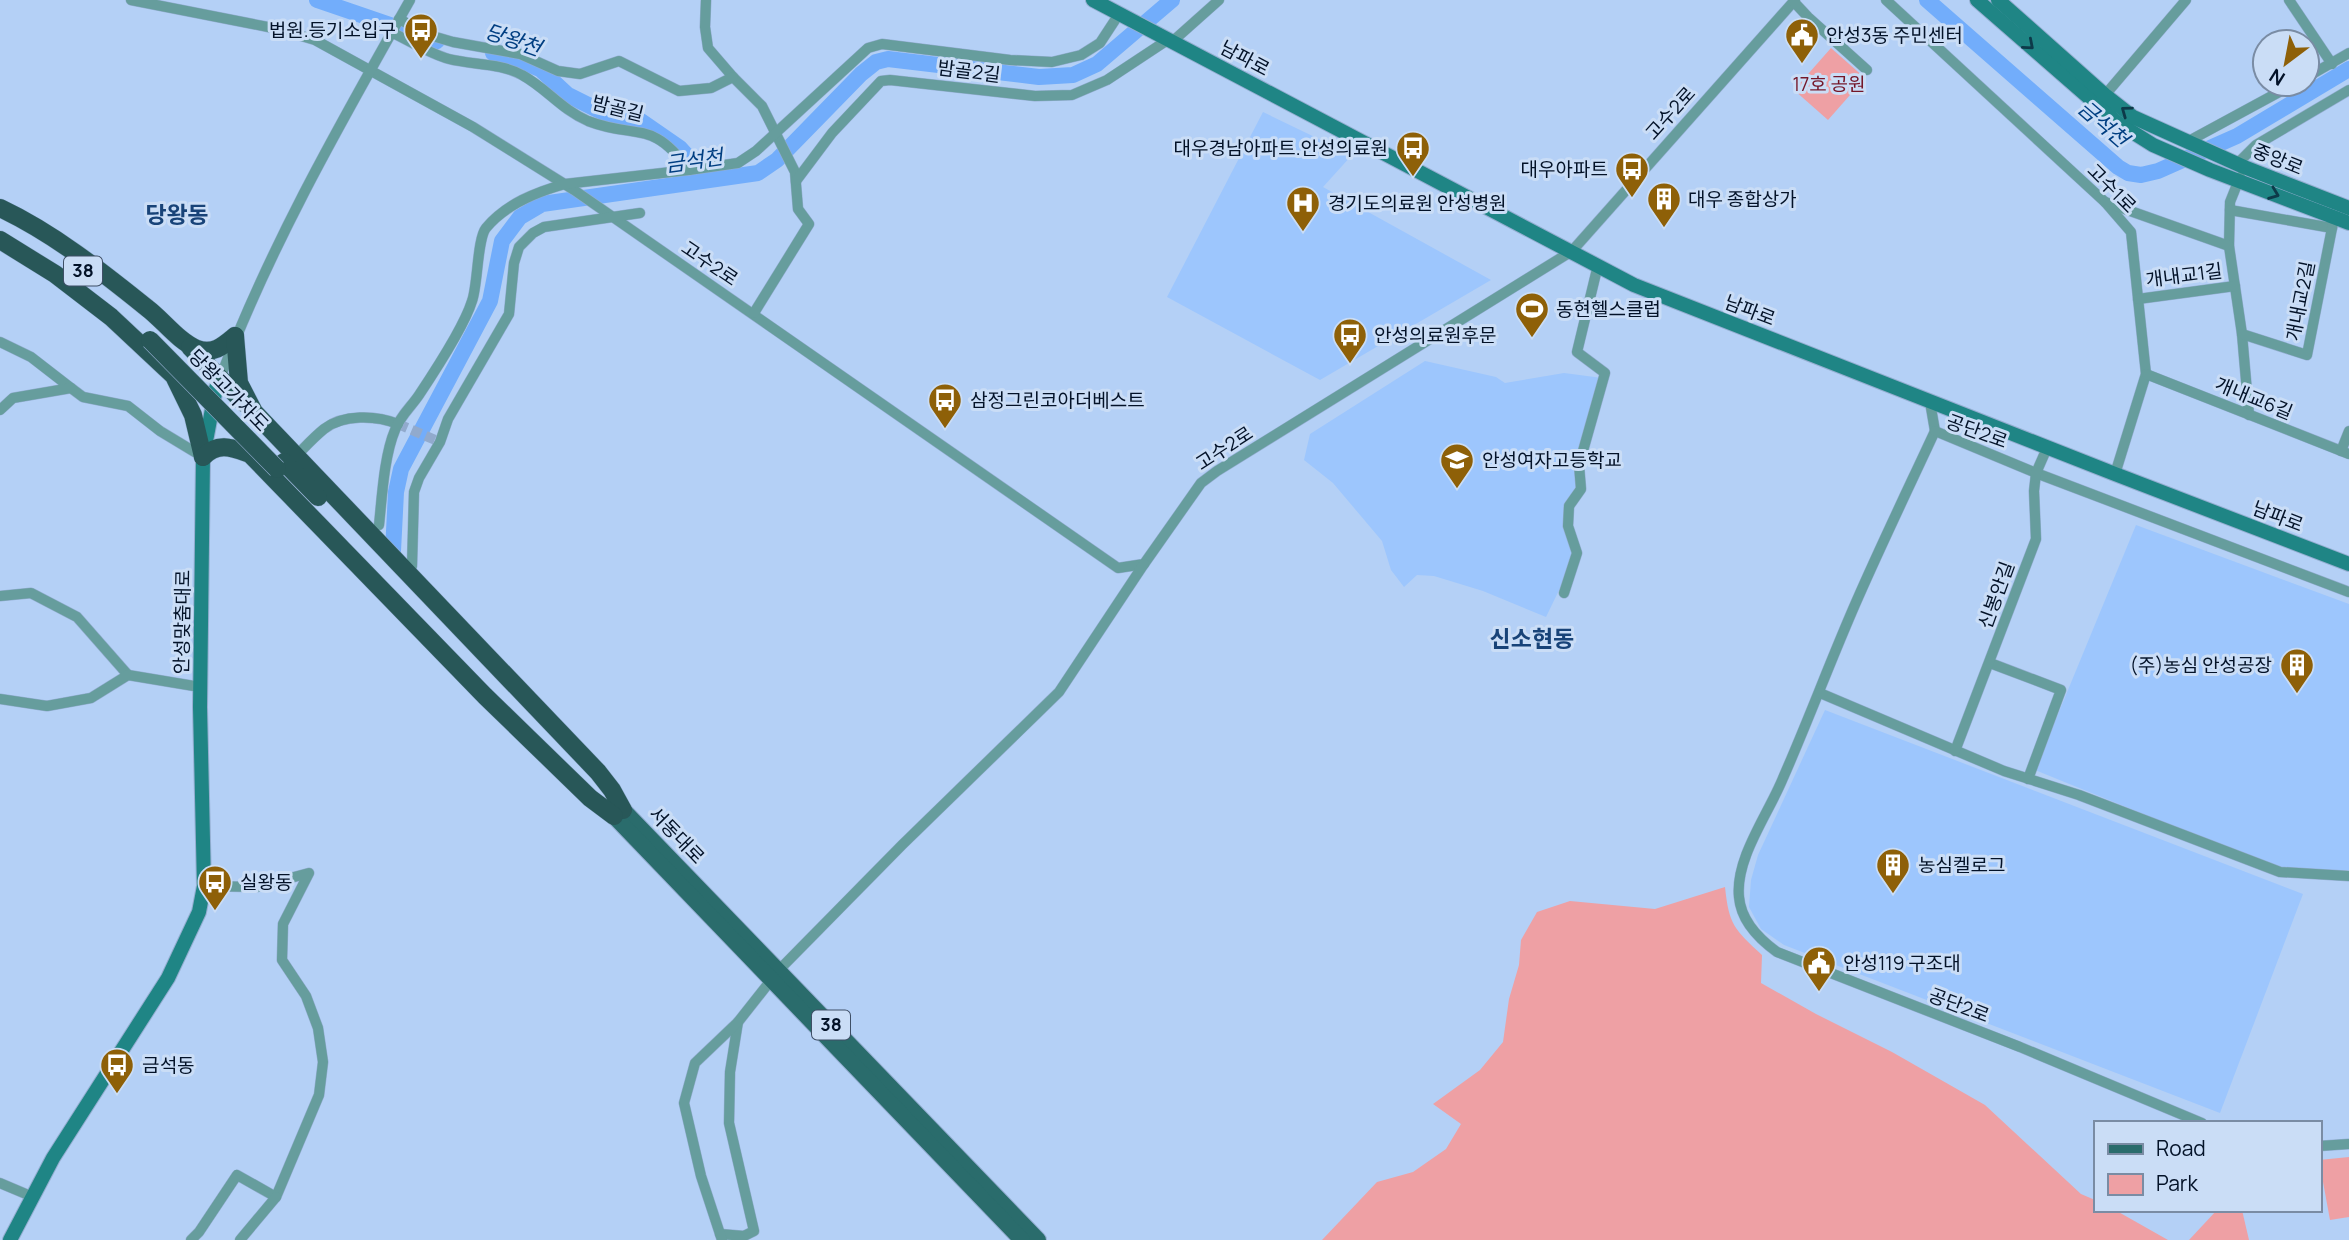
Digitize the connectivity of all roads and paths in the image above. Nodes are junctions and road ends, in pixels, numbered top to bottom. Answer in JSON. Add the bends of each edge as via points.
{"nodes":[{"id":1,"x":131,"y":0,"type":"edge"},
{"id":2,"x":410,"y":0,"type":"edge"},
{"id":3,"x":706,"y":0,"type":"edge"},
{"id":4,"x":1093,"y":0,"type":"edge"},
{"id":5,"x":1219,"y":0,"type":"edge"},
{"id":6,"x":1886,"y":0,"type":"edge"},
{"id":7,"x":1978,"y":0,"type":"edge"},
{"id":8,"x":1998,"y":0,"type":"edge"},
{"id":9,"x":2186,"y":0,"type":"edge"},
{"id":10,"x":2289,"y":0,"type":"edge"},
{"id":11,"x":1794,"y":1,"type":"edge"},
{"id":12,"x":1124,"y":17,"type":"junction"},
{"id":13,"x":399,"y":19,"type":"junction"},
{"id":14,"x":391,"y":32,"type":"junction"},
{"id":15,"x":1168,"y":39,"type":"junction"},
{"id":16,"x":2349,"y":54,"type":"edge"},
{"id":17,"x":2332,"y":64,"type":"junction"},
{"id":18,"x":1867,"y":70,"type":"dead end"},
{"id":19,"x":2321,"y":70,"type":"edge"},
{"id":20,"x":370,"y":71,"type":"junction"},
{"id":21,"x":733,"y":77,"type":"junction"},
{"id":22,"x":2349,"y":90,"type":"edge"},
{"id":23,"x":2105,"y":95,"type":"junction"},
{"id":24,"x":2268,"y":98,"type":"edge"},
{"id":25,"x":778,"y":134,"type":"junction"},
{"id":26,"x":2187,"y":142,"type":"junction"},
{"id":27,"x":691,"y":170,"type":"junction"},
{"id":28,"x":2240,"y":170,"type":"junction"},
{"id":29,"x":795,"y":176,"type":"junction"},
{"id":30,"x":570,"y":187,"type":"junction"},
{"id":31,"x":2105,"y":202,"type":"junction"},
{"id":32,"x":0,"y":208,"type":"edge"},
{"id":33,"x":2349,"y":208,"type":"edge"},
{"id":34,"x":2230,"y":210,"type":"junction"},
{"id":35,"x":640,"y":213,"type":"dead end"},
{"id":36,"x":610,"y":216,"type":"junction"},
{"id":37,"x":0,"y":219,"type":"edge"},
{"id":38,"x":2333,"y":223,"type":"junction"},
{"id":39,"x":2349,"y":223,"type":"edge"},
{"id":40,"x":0,"y":229,"type":"edge"},
{"id":41,"x":0,"y":240,"type":"edge"},
{"id":42,"x":2229,"y":246,"type":"junction"},
{"id":43,"x":1572,"y":250,"type":"junction"},
{"id":44,"x":1598,"y":265,"type":"junction"},
{"id":45,"x":2235,"y":286,"type":"junction"},
{"id":46,"x":2138,"y":299,"type":"junction"},
{"id":47,"x":754,"y":313,"type":"junction"},
{"id":48,"x":2242,"y":334,"type":"junction"},
{"id":49,"x":154,"y":336,"type":"junction"},
{"id":50,"x":235,"y":336,"type":"junction"},
{"id":51,"x":0,"y":342,"type":"edge"},
{"id":52,"x":186,"y":342,"type":"junction"},
{"id":53,"x":2146,"y":374,"type":"junction"},
{"id":54,"x":174,"y":376,"type":"junction"},
{"id":55,"x":218,"y":384,"type":"junction"},
{"id":56,"x":71,"y":388,"type":"junction"},
{"id":57,"x":1930,"y":402,"type":"junction"},
{"id":58,"x":0,"y":410,"type":"edge"},
{"id":59,"x":210,"y":412,"type":"junction"},
{"id":60,"x":254,"y":412,"type":"junction"},
{"id":61,"x":2249,"y":415,"type":"junction"},
{"id":62,"x":398,"y":424,"type":"junction"},
{"id":63,"x":1935,"y":431,"type":"junction"},
{"id":64,"x":2349,"y":431,"type":"edge"},
{"id":65,"x":2047,"y":448,"type":"junction"},
{"id":66,"x":2345,"y":452,"type":"edge"},
{"id":67,"x":250,"y":454,"type":"junction"},
{"id":68,"x":203,"y":457,"type":"junction"},
{"id":69,"x":285,"y":462,"type":"junction"},
{"id":70,"x":2036,"y":474,"type":"junction"},
{"id":71,"x":2115,"y":474,"type":"junction"},
{"id":72,"x":379,"y":525,"type":"dead end"},
{"id":73,"x":1144,"y":564,"type":"junction"},
{"id":74,"x":2349,"y":564,"type":"edge"},
{"id":75,"x":412,"y":566,"type":"dead end"},
{"id":76,"x":2349,"y":592,"type":"edge"},
{"id":77,"x":1564,"y":593,"type":"dead end"},
{"id":78,"x":0,"y":596,"type":"edge"},
{"id":79,"x":1990,"y":663,"type":"junction"},
{"id":80,"x":128,"y":675,"type":"junction"},
{"id":81,"x":200,"y":687,"type":"junction"},
{"id":82,"x":1820,"y":693,"type":"junction"},
{"id":83,"x":0,"y":699,"type":"edge"},
{"id":84,"x":1955,"y":751,"type":"junction"},
{"id":85,"x":2028,"y":779,"type":"junction"},
{"id":86,"x":619,"y":813,"type":"junction"},
{"id":87,"x":2349,"y":876,"type":"edge"},
{"id":88,"x":204,"y":886,"type":"junction"},
{"id":89,"x":775,"y":975,"type":"junction"},
{"id":90,"x":738,"y":1022,"type":"junction"},
{"id":91,"x":2197,"y":1121,"type":"edge"},
{"id":92,"x":2349,"y":1144,"type":"edge"},
{"id":93,"x":2321,"y":1146,"type":"edge"},
{"id":94,"x":0,"y":1183,"type":"edge"},
{"id":95,"x":33,"y":1197,"type":"junction"},
{"id":96,"x":276,"y":1197,"type":"junction"},
{"id":97,"x":721,"y":1237,"type":"edge"},
{"id":98,"x":10,"y":1240,"type":"edge"},
{"id":99,"x":191,"y":1240,"type":"edge"},
{"id":100,"x":240,"y":1240,"type":"edge"},
{"id":101,"x":1022,"y":1240,"type":"edge"},
{"id":102,"x":1038,"y":1240,"type":"edge"}],
"edges":[{"from":1,"to":20,"type":"street","name":"고수2로","via":[[296,34]]},
{"from":2,"to":13,"type":"street","name":"안성맞춤대로"},
{"from":3,"to":21,"type":"street","via":[[708,48]]},
{"from":4,"to":12,"type":"street"},
{"from":5,"to":15,"type":"street"},
{"from":6,"to":31,"type":"street","name":"고수1로"},
{"from":7,"to":28,"type":"street","name":"중앙로","one_way":true,"via":[[2118,123],[2152,145],[2210,170]]},
{"from":8,"to":23,"type":"street"},
{"from":9,"to":23,"type":"street"},
{"from":10,"to":17,"type":"street"},
{"from":11,"to":18,"type":"street"},
{"from":11,"to":43,"type":"street","name":"고수2로"},
{"from":12,"to":15,"type":"street","name":"남파로"},
{"from":12,"to":25,"type":"street","via":[[1100,43],[1081,55],[1052,62],[882,44],[868,48]]},
{"from":13,"to":14,"type":"street","name":"안성맞춤대로"},
{"from":13,"to":21,"type":"street","via":[[429,35],[520,54],[558,71],[580,74],[619,61],[679,91],[711,88]]},
{"from":14,"to":20,"type":"street","name":"안성맞춤대로"},
{"from":14,"to":27,"type":"street","name":"밤골길","via":[[447,59],[520,74],[586,120],[660,139]]},
{"from":15,"to":29,"type":"street","name":"밤골2길","via":[[1107,80],[1072,95],[1035,96],[881,81]]},
{"from":15,"to":43,"type":"street","name":"남파로"},
{"from":16,"to":17,"type":"street"},
{"from":17,"to":19,"type":"street"},
{"from":20,"to":30,"type":"street","name":"고수2로"},
{"from":20,"to":50,"type":"street","name":"안성맞춤대로","via":[[272,254]]},
{"from":21,"to":25,"type":"street","via":[[762,106]]},
{"from":22,"to":28,"type":"street","name":"중앙로","via":[[2256,145]]},
{"from":26,"to":23,"type":"street","one_way":true,"via":[[2133,117]]},
{"from":24,"to":26,"type":"street"},
{"from":25,"to":27,"type":"street","via":[[738,163]]},
{"from":25,"to":29,"type":"street"},
{"from":26,"to":28,"type":"street"},
{"from":27,"to":30,"type":"street"},
{"from":28,"to":33,"type":"street","name":"중앙로"},
{"from":28,"to":34,"type":"street","name":"개내교1길"},
{"from":28,"to":38,"type":"street","name":"중앙로","one_way":true},
{"from":29,"to":47,"type":"street","via":[[798,209],[809,224]]},
{"from":30,"to":36,"type":"street","name":"고수2로"},
{"from":30,"to":62,"type":"street","via":[[529,196],[484,230],[473,300]]},
{"from":31,"to":42,"type":"street","name":"개내교1길"},
{"from":31,"to":46,"type":"street","name":"고수1로","via":[[2131,232]]},
{"from":32,"to":52,"type":"highway","via":[[80,256]]},
{"from":34,"to":38,"type":"street"},
{"from":34,"to":42,"type":"street","name":"개내교1길"},
{"from":35,"to":36,"type":"street"},
{"from":36,"to":47,"type":"street","name":"고수2로"},
{"from":36,"to":75,"type":"street","via":[[544,227],[519,247],[509,314],[448,418],[414,492]]},
{"from":37,"to":49,"type":"highway","number":"38","via":[[65,257],[106,288]]},
{"from":38,"to":39,"type":"street","name":"중앙로"},
{"from":38,"to":48,"type":"street","name":"개내교2길","via":[[2307,355]]},
{"from":40,"to":49,"type":"highway","number":"38"},
{"from":41,"to":54,"type":"highway","via":[[111,317]]},
{"from":42,"to":45,"type":"street","name":"개내교1길"},
{"from":43,"to":44,"type":"street","name":"남파로"},
{"from":43,"to":73,"type":"street","name":"고수2로","via":[[1217,471],[1201,483]]},
{"from":44,"to":57,"type":"street","name":"남파로","via":[[1634,285]]},
{"from":44,"to":77,"type":"street","via":[[1577,352],[1605,373],[1578,465],[1581,489],[1569,506],[1568,526],[1577,552]]},
{"from":45,"to":46,"type":"street","name":"개내교1길"},
{"from":45,"to":48,"type":"street","name":"개내교1길"},
{"from":46,"to":53,"type":"street","name":"고수1로"},
{"from":47,"to":73,"type":"street","name":"고수2로","via":[[1118,568]]},
{"from":48,"to":61,"type":"street","name":"개내교1길"},
{"from":49,"to":69,"type":"highway","name":"당왕고가차도","number":"38"},
{"from":50,"to":52,"type":"highway","via":[[209,352]]},
{"from":50,"to":55,"type":"street","name":"안성맞춤대로"},
{"from":50,"to":60,"type":"highway","via":[[239,383]]},
{"from":51,"to":56,"type":"street","via":[[30,357]]},
{"from":52,"to":55,"type":"highway"},
{"from":53,"to":61,"type":"street","name":"개내교6길"},
{"from":53,"to":71,"type":"street","name":"고수1로"},
{"from":54,"to":59,"type":"highway"},
{"from":54,"to":68,"type":"highway","via":[[193,415]]},
{"from":55,"to":59,"type":"street","name":"안성맞춤대로"},
{"from":55,"to":60,"type":"highway"},
{"from":56,"to":58,"type":"street","via":[[13,398]]},
{"from":56,"to":68,"type":"street","via":[[83,397],[128,406]]},
{"from":57,"to":63,"type":"street"},
{"from":57,"to":65,"type":"street","name":"남파로"},
{"from":59,"to":67,"type":"highway"},
{"from":59,"to":68,"type":"street","name":"안성맞춤대로"},
{"from":60,"to":69,"type":"highway"},
{"from":61,"to":66,"type":"street","name":"개내교6길"},
{"from":62,"to":69,"type":"street","via":[[383,418],[349,418],[326,427]]},
{"from":62,"to":72,"type":"street","via":[[383,483]]},
{"from":63,"to":70,"type":"street","name":"공단2로"},
{"from":63,"to":82,"type":"street","name":"공단2로"},
{"from":64,"to":66,"type":"street"},
{"from":65,"to":70,"type":"street","name":"신봉안길"},
{"from":65,"to":71,"type":"street","name":"남파로"},
{"from":67,"to":68,"type":"highway","via":[[223,446]]},
{"from":67,"to":86,"type":"highway","via":[[485,696],[590,797]]},
{"from":68,"to":81,"type":"street","name":"안성맞춤대로"},
{"from":69,"to":86,"type":"highway","name":"서동대로","number":"38"},
{"from":70,"to":76,"type":"street","name":"공단2로"},
{"from":70,"to":79,"type":"street","name":"신봉안길","via":[[2036,539]]},
{"from":71,"to":74,"type":"street","name":"남파로"},
{"from":73,"to":89,"type":"street","via":[[1059,692]]},
{"from":78,"to":80,"type":"street","via":[[31,593],[77,617]]},
{"from":79,"to":84,"type":"street","name":"신봉안길"},
{"from":79,"to":85,"type":"street","via":[[2061,690]]},
{"from":80,"to":81,"type":"street"},
{"from":80,"to":83,"type":"street","via":[[91,698],[47,706]]},
{"from":81,"to":88,"type":"street","name":"안성맞춤대로"},
{"from":82,"to":84,"type":"street"},
{"from":82,"to":91,"type":"street","name":"공단2로","via":[[1740,876],[1739,898],[1758,939],[1777,952]]},
{"from":84,"to":85,"type":"street"},
{"from":85,"to":87,"type":"street","via":[[2280,872]]},
{"from":86,"to":89,"type":"main road","name":"서동대로","number":"38"},
{"from":88,"to":95,"type":"street","name":"안성맞춤대로","via":[[199,912],[168,978],[60,1146]]},
{"from":88,"to":96,"type":"street","via":[[257,887],[309,873],[283,924],[282,960],[306,996],[318,1028],[323,1062],[318,1095]]},
{"from":89,"to":90,"type":"street"},
{"from":89,"to":101,"type":"main road","name":"서동대로","number":"38"},
{"from":89,"to":102,"type":"main road","name":"서동대로","number":"38"},
{"from":90,"to":97,"type":"street","via":[[695,1063],[684,1103]]},
{"from":90,"to":97,"type":"street","via":[[730,1072],[729,1123],[754,1231]]},
{"from":92,"to":93,"type":"street"},
{"from":94,"to":95,"type":"street"},
{"from":95,"to":98,"type":"street","name":"안성맞춤대로"},
{"from":96,"to":99,"type":"street","via":[[237,1175]]},
{"from":96,"to":100,"type":"street"}]}
